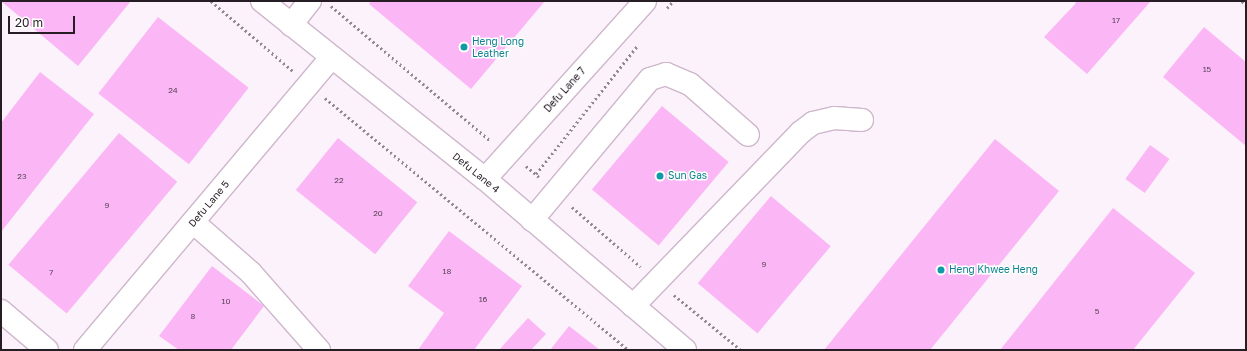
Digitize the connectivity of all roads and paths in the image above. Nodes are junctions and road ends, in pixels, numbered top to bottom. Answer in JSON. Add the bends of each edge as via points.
{"nodes":[{"id":1,"x":211,"y":1,"type":"edge"},
{"id":2,"x":262,"y":1,"type":"edge"},
{"id":3,"x":310,"y":1,"type":"edge"},
{"id":4,"x":324,"y":1,"type":"edge"},
{"id":5,"x":645,"y":1,"type":"edge"},
{"id":6,"x":672,"y":1,"type":"edge"},
{"id":7,"x":1242,"y":1,"type":"edge"},
{"id":8,"x":1246,"y":5,"type":"edge"},
{"id":9,"x":663,"y":13,"type":"dead end"},
{"id":10,"x":291,"y":25,"type":"junction"},
{"id":11,"x":643,"y":38,"type":"dead end"},
{"id":12,"x":332,"y":57,"type":"junction"},
{"id":13,"x":309,"y":85,"type":"junction"},
{"id":14,"x":862,"y":120,"type":"dead end"},
{"id":15,"x":748,"y":135,"type":"dead end"},
{"id":16,"x":508,"y":153,"type":"junction"},
{"id":17,"x":536,"y":174,"type":"junction"},
{"id":18,"x":485,"y":179,"type":"junction"},
{"id":19,"x":554,"y":192,"type":"junction"},
{"id":20,"x":532,"y":220,"type":"junction"},
{"id":21,"x":193,"y":222,"type":"junction"},
{"id":22,"x":657,"y":281,"type":"junction"},
{"id":23,"x":633,"y":306,"type":"junction"},
{"id":24,"x":1,"y":311,"type":"edge"},
{"id":25,"x":47,"y":350,"type":"edge"},
{"id":26,"x":85,"y":350,"type":"edge"},
{"id":27,"x":319,"y":350,"type":"edge"},
{"id":28,"x":629,"y":350,"type":"edge"},
{"id":29,"x":685,"y":350,"type":"edge"},
{"id":30,"x":741,"y":350,"type":"edge"}],
"edges":[{"from":1,"to":13,"type":"path"},
{"from":2,"to":10,"type":"street","name":"Defu Lane 4"},
{"from":3,"to":10,"type":"street"},
{"from":4,"to":16,"type":"path"},
{"from":5,"to":16,"type":"street","name":"Defu Lane 7"},
{"from":6,"to":9,"type":"path"},
{"from":7,"to":8,"type":"path"},
{"from":10,"to":12,"type":"street","name":"Defu Lane 4"},
{"from":11,"to":17,"type":"path"},
{"from":12,"to":13,"type":"street","name":"Defu Lane 5"},
{"from":12,"to":18,"type":"street","name":"Defu Lane 4"},
{"from":13,"to":21,"type":"street","name":"Defu Lane 5"},
{"from":13,"to":28,"type":"path"},
{"from":14,"to":22,"type":"street","via":[[834,118],[813,123]]},
{"from":15,"to":19,"type":"street","via":[[690,84],[666,74],[650,79]]},
{"from":16,"to":17,"type":"path"},
{"from":16,"to":18,"type":"street","name":"Defu Lane 7"},
{"from":17,"to":19,"type":"path"},
{"from":18,"to":20,"type":"street","name":"Defu Lane 4"},
{"from":19,"to":20,"type":"street"},
{"from":19,"to":22,"type":"path"},
{"from":20,"to":23,"type":"street","name":"Defu Lane 4"},
{"from":21,"to":26,"type":"street","name":"Defu Lane 5"},
{"from":21,"to":27,"type":"street","via":[[251,273]]},
{"from":22,"to":23,"type":"street"},
{"from":22,"to":30,"type":"path"},
{"from":23,"to":29,"type":"street","name":"Defu Lane 4"},
{"from":24,"to":25,"type":"street"}]}
